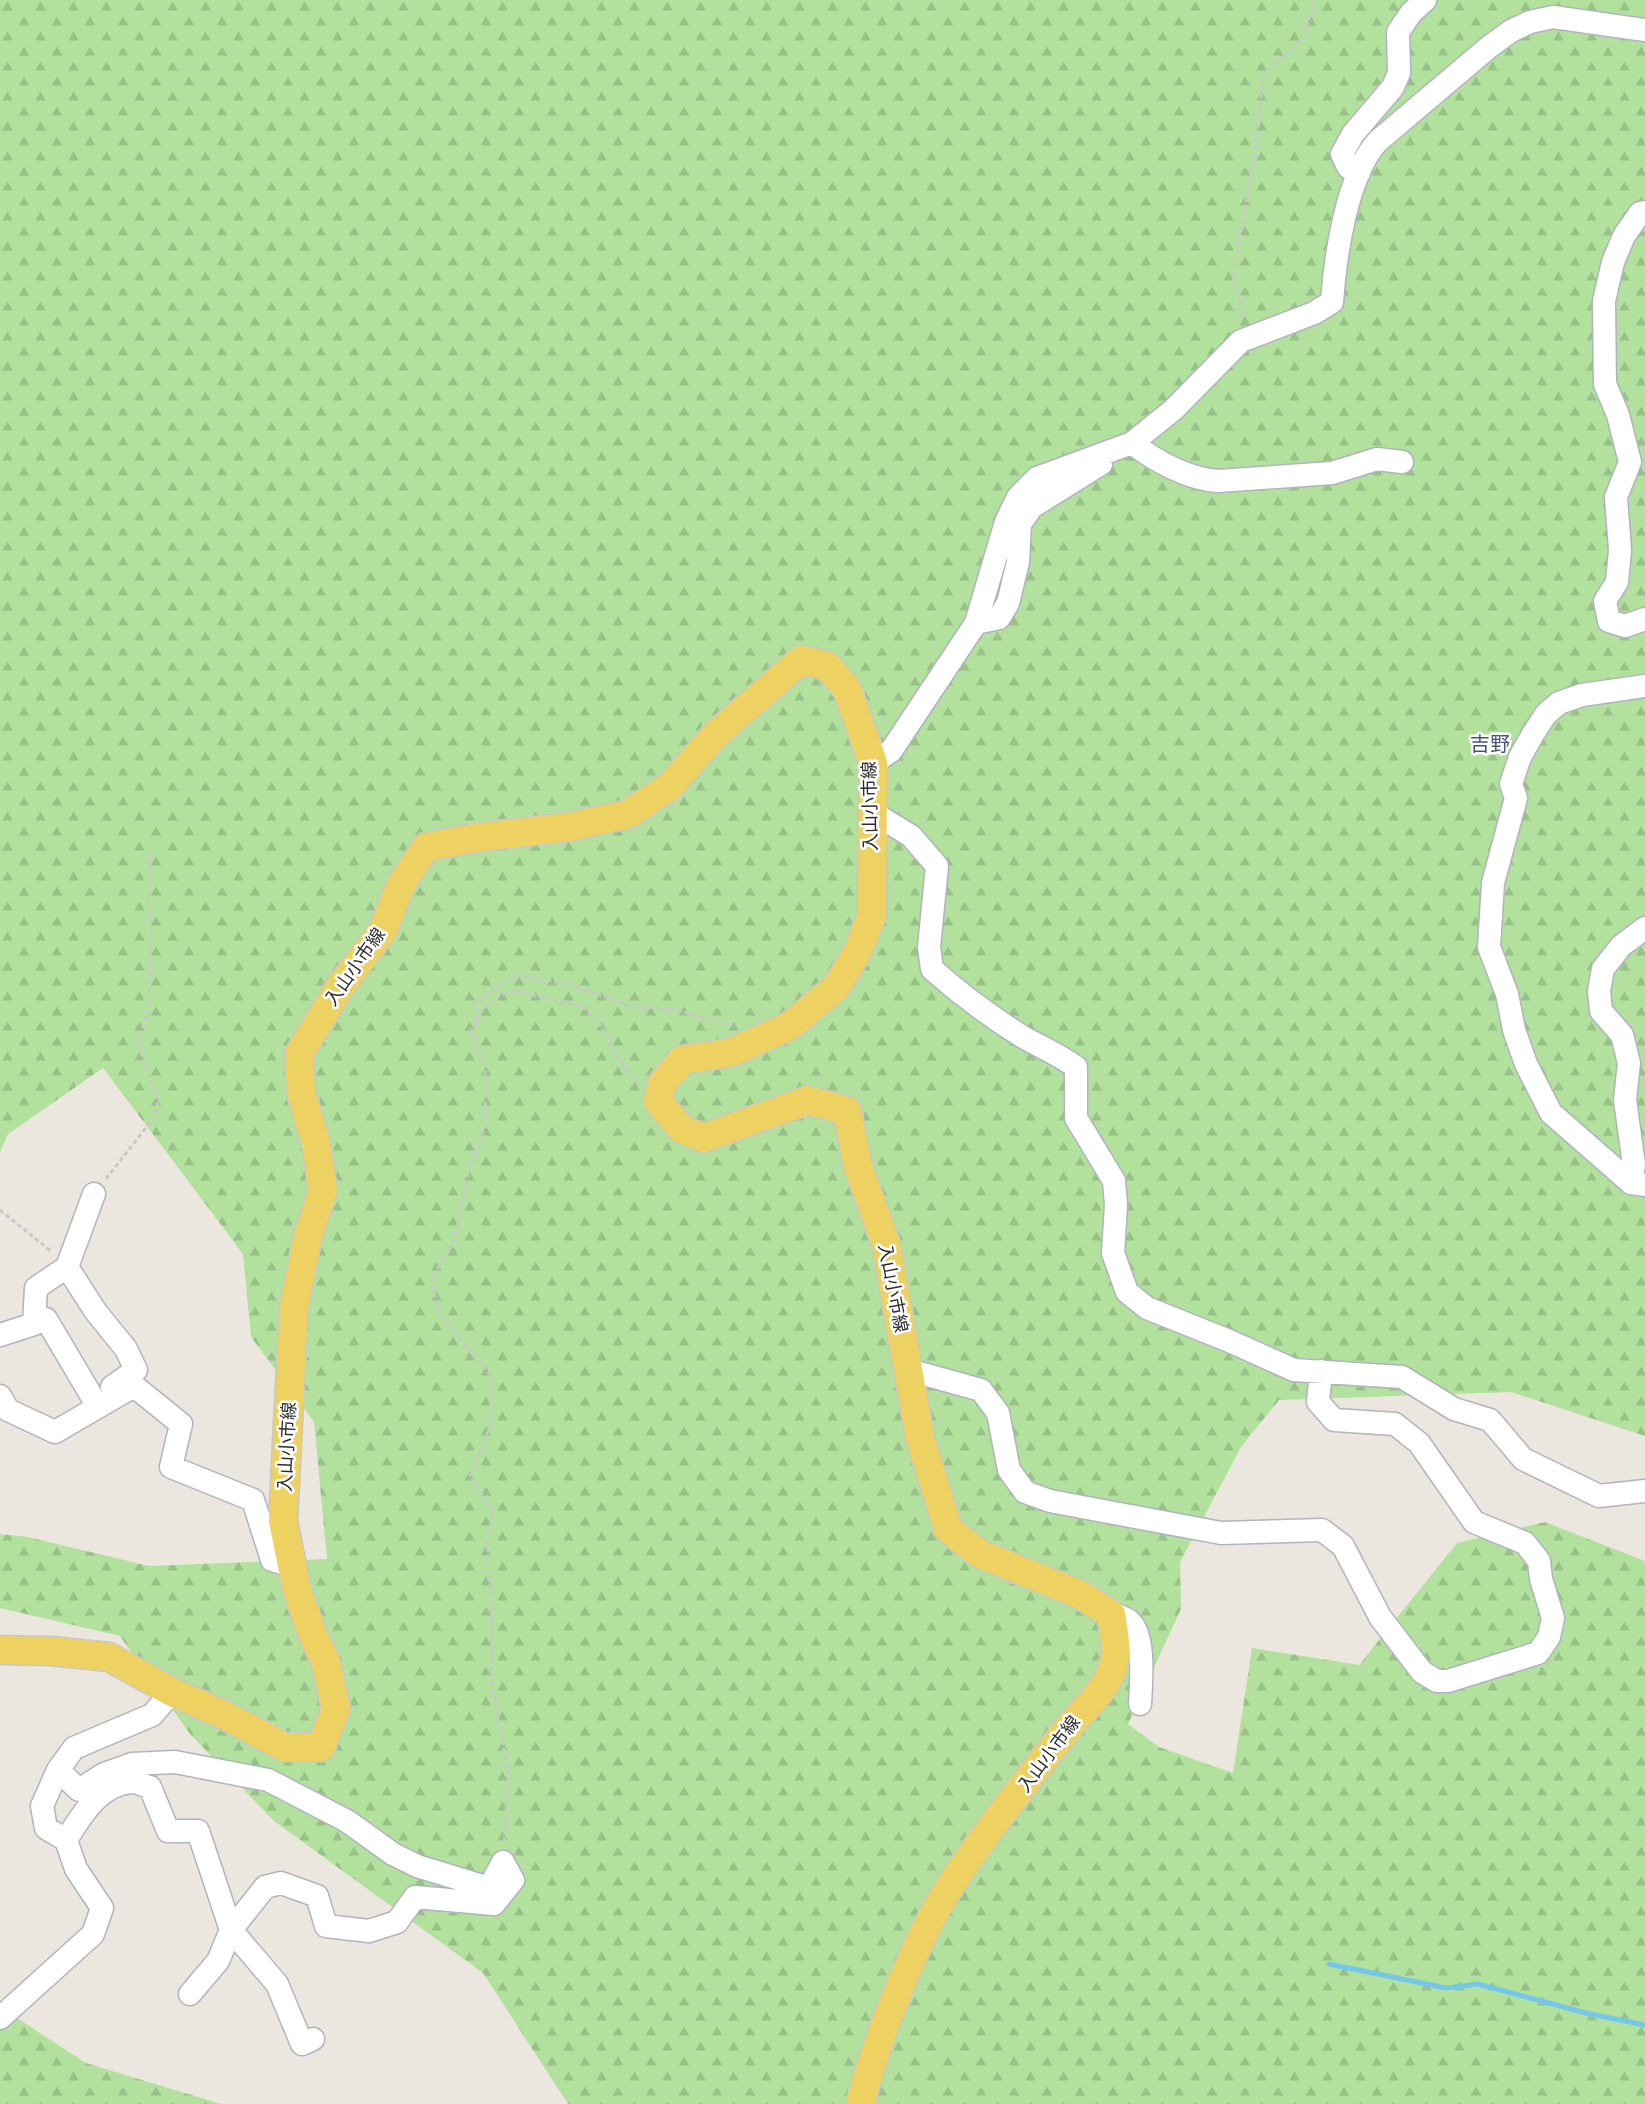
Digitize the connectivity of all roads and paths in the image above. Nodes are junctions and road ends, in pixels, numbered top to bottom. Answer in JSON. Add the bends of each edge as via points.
{"nodes":[{"id":1,"x":1314,"y":0,"type":"edge"},
{"id":2,"x":1425,"y":0,"type":"edge"},
{"id":3,"x":1645,"y":30,"type":"edge"},
{"id":4,"x":1359,"y":173,"type":"junction"},
{"id":5,"x":1645,"y":212,"type":"edge"},
{"id":6,"x":1233,"y":350,"type":"junction"},
{"id":7,"x":1132,"y":443,"type":"junction"},
{"id":8,"x":1402,"y":462,"type":"dead end"},
{"id":9,"x":1645,"y":619,"type":"edge"},
{"id":10,"x":1645,"y":686,"type":"edge"},
{"id":11,"x":873,"y":763,"type":"junction"},
{"id":12,"x":872,"y":812,"type":"junction"},
{"id":13,"x":150,"y":851,"type":"dead end"},
{"id":14,"x":1645,"y":928,"type":"edge"},
{"id":15,"x":477,"y":1021,"type":"junction"},
{"id":16,"x":737,"y":1026,"type":"dead end"},
{"id":17,"x":662,"y":1084,"type":"junction"},
{"id":18,"x":1638,"y":1184,"type":"edge"},
{"id":19,"x":93,"y":1194,"type":"joint"},
{"id":20,"x":0,"y":1210,"type":"edge"},
{"id":21,"x":67,"y":1267,"type":"junction"},
{"id":22,"x":34,"y":1316,"type":"junction"},
{"id":23,"x":0,"y":1335,"type":"edge"},
{"id":24,"x":909,"y":1370,"type":"junction"},
{"id":25,"x":1321,"y":1371,"type":"junction"},
{"id":26,"x":0,"y":1396,"type":"edge"},
{"id":27,"x":97,"y":1404,"type":"junction"},
{"id":28,"x":1645,"y":1491,"type":"edge"},
{"id":29,"x":292,"y":1566,"type":"junction"},
{"id":30,"x":1111,"y":1614,"type":"junction"},
{"id":31,"x":0,"y":1650,"type":"edge"},
{"id":32,"x":172,"y":1692,"type":"junction"},
{"id":33,"x":1140,"y":1704,"type":"dead end"},
{"id":34,"x":58,"y":1770,"type":"junction"},
{"id":35,"x":66,"y":1840,"type":"junction"},
{"id":36,"x":502,"y":1862,"type":"junction"},
{"id":37,"x":231,"y":1930,"type":"junction"},
{"id":38,"x":190,"y":1994,"type":"dead end"},
{"id":39,"x":0,"y":2019,"type":"edge"},
{"id":40,"x":313,"y":2039,"type":"dead end"},
{"id":41,"x":860,"y":2104,"type":"edge"}],
"edges":[{"from":1,"to":6,"type":"path","via":[[1304,38],[1263,74],[1257,139],[1233,277],[1243,311],[1228,343]]},
{"from":2,"to":4,"type":"street","via":[[1398,32],[1398,73],[1393,87],[1353,134],[1342,154],[1348,167]]},
{"from":3,"to":4,"type":"street","via":[[1553,17],[1530,21],[1510,31],[1378,141],[1368,151]]},
{"from":4,"to":6,"type":"street","via":[[1335,253],[1332,302],[1314,313],[1241,341]]},
{"from":5,"to":9,"type":"street","via":[[1640,213],[1624,236],[1613,262],[1604,301],[1603,345],[1605,384],[1630,462],[1616,497],[1620,550],[1617,582],[1605,602],[1609,621],[1625,626]]},
{"from":6,"to":7,"type":"street","via":[[1173,411]]},
{"from":7,"to":8,"type":"street","via":[[1147,455],[1193,476],[1218,481],[1332,473],[1377,459]]},
{"from":7,"to":11,"type":"street","via":[[1037,478],[1018,497],[1006,522],[976,623],[891,751]]},
{"from":10,"to":18,"type":"street","via":[[1582,695],[1559,703],[1533,734],[1511,784],[1516,798],[1493,883],[1488,947],[1507,994],[1526,1064],[1551,1113]]},
{"from":11,"to":12,"type":"main road","name":"入山小市線"},
{"from":11,"to":29,"type":"main road","name":"入山小市線","via":[[847,689],[827,666],[801,660],[715,735],[670,786],[628,814],[568,827],[426,847],[401,884],[383,930],[339,988],[299,1054],[301,1093],[316,1144],[323,1190],[308,1236],[294,1306],[283,1521]]},
{"from":12,"to":17,"type":"main road","name":"入山小市線","via":[[872,915],[857,953],[836,987],[791,1026],[732,1052],[682,1060]]},
{"from":12,"to":25,"type":"street","via":[[910,836],[937,866],[929,947],[932,969],[972,1002],[1076,1067],[1076,1118],[1114,1181],[1113,1253],[1127,1292],[1147,1308],[1294,1371]]},
{"from":13,"to":19,"type":"path","via":[[148,1011],[138,1042],[158,1102],[155,1116]]},
{"from":14,"to":18,"type":"street","via":[[1621,946],[1603,969],[1599,991],[1601,1011],[1622,1035],[1629,1063],[1625,1100]]},
{"from":15,"to":16,"type":"path","via":[[475,1001],[506,980],[522,975],[572,985],[630,1006],[675,1010]]},
{"from":15,"to":17,"type":"path","via":[[482,1009],[499,994],[517,991],[583,1007],[599,1022],[638,1084],[649,1090]]},
{"from":15,"to":36,"type":"path","via":[[471,1032],[485,1066],[485,1126],[468,1174],[454,1240],[432,1278],[437,1311],[490,1375],[491,1425],[470,1476],[493,1511],[487,1541],[492,1685],[509,1775]]},
{"from":17,"to":24,"type":"main road","name":"入山小市線","via":[[658,1101],[681,1129],[703,1138],[808,1100],[847,1111],[858,1167],[886,1244]]},
{"from":19,"to":21,"type":"street"},
{"from":20,"to":21,"type":"path"},
{"from":21,"to":22,"type":"street","via":[[36,1288]]},
{"from":21,"to":27,"type":"street","via":[[126,1349],[136,1370]]},
{"from":22,"to":23,"type":"street","via":[[34,1324]]},
{"from":22,"to":27,"type":"street","via":[[46,1318]]},
{"from":24,"to":25,"type":"street","via":[[981,1390],[998,1413],[1009,1470],[1025,1492],[1050,1502],[1221,1533],[1322,1530],[1344,1546],[1380,1617],[1422,1672],[1437,1681],[1538,1653],[1549,1637],[1553,1618],[1539,1561],[1525,1543],[1474,1522],[1419,1443],[1395,1424],[1334,1420],[1318,1402]]},
{"from":24,"to":30,"type":"main road","name":"入山小市線","via":[[920,1438],[948,1529],[980,1554],[1081,1595]]},
{"from":25,"to":28,"type":"street","via":[[1402,1377],[1454,1410],[1490,1420],[1523,1459],[1599,1496]]},
{"from":26,"to":27,"type":"street","via":[[8,1410],[55,1432]]},
{"from":27,"to":29,"type":"street","via":[[134,1386],[181,1424],[171,1467],[253,1500],[272,1560]]},
{"from":29,"to":32,"type":"main road","name":"入山小市線","via":[[313,1636],[325,1660],[336,1708],[321,1746],[284,1747]]},
{"from":30,"to":33,"type":"street","via":[[1128,1619],[1136,1628],[1141,1660]]},
{"from":30,"to":41,"type":"main road","name":"入山小市線","via":[[1116,1650],[1111,1673],[952,1883],[924,1931],[869,2070]]},
{"from":31,"to":32,"type":"main road","name":"入山小市線","via":[[109,1657]]},
{"from":32,"to":34,"type":"street","via":[[152,1715],[74,1748]]},
{"from":34,"to":35,"type":"street","via":[[42,1806],[46,1828]]},
{"from":34,"to":36,"type":"street","via":[[80,1790],[104,1774],[132,1764],[175,1762],[268,1780],[347,1821],[417,1866],[489,1888]]},
{"from":35,"to":37,"type":"street","via":[[102,1793],[132,1782],[150,1787],[168,1832],[198,1831]]},
{"from":35,"to":39,"type":"street","via":[[76,1869],[102,1908],[93,1934]]},
{"from":36,"to":37,"type":"street","via":[[513,1880],[494,1904],[415,1897],[397,1922],[369,1931],[326,1926],[317,1896],[281,1883],[265,1887]]},
{"from":37,"to":38,"type":"street","via":[[218,1961]]},
{"from":37,"to":40,"type":"street","via":[[277,1984],[302,2044]]}]}
